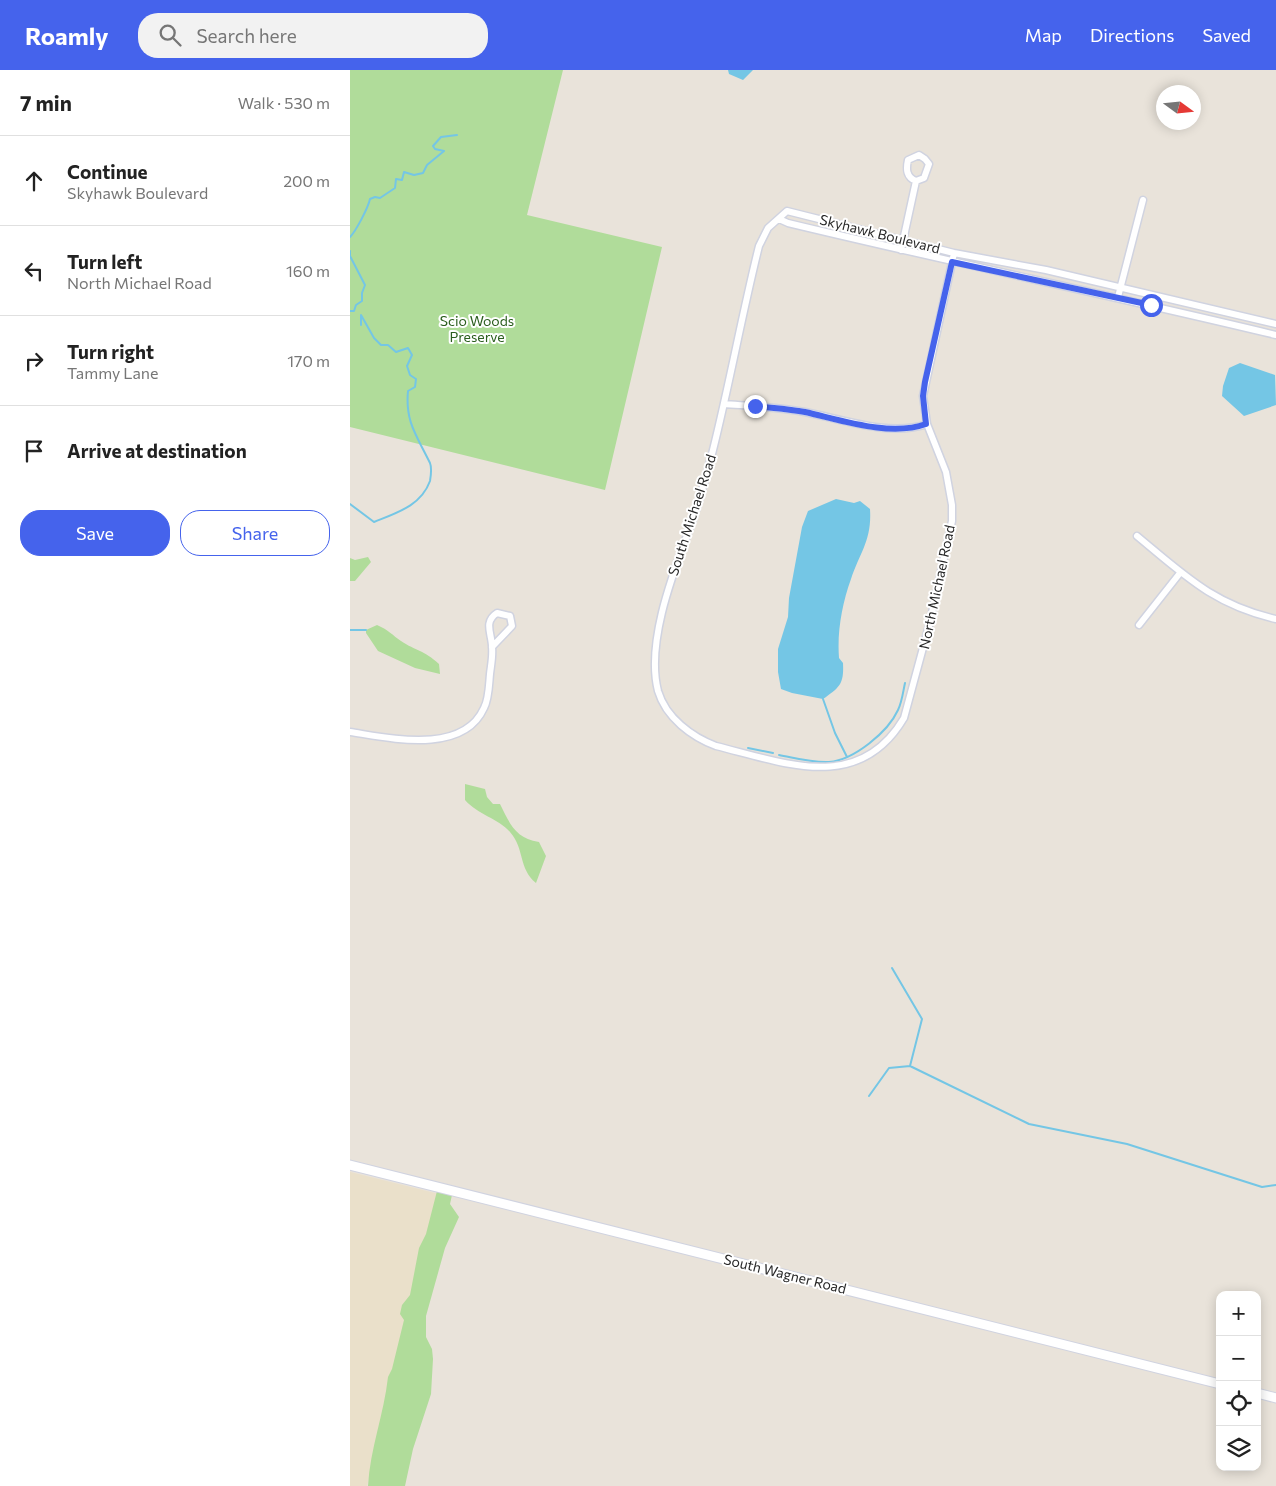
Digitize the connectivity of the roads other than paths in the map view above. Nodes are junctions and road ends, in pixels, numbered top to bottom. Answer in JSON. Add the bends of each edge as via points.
{"nodes":[{"id":1,"x":916,"y":181,"type":"dead end"},
{"id":2,"x":1143,"y":200,"type":"dead end"},
{"id":3,"x":779,"y":219,"type":"junction"},
{"id":4,"x":903,"y":239,"type":"junction"},
{"id":5,"x":901,"y":250,"type":"junction"},
{"id":6,"x":954,"y":253,"type":"junction"},
{"id":7,"x":952,"y":262,"type":"junction"},
{"id":8,"x":1121,"y":287,"type":"junction"},
{"id":9,"x":1118,"y":297,"type":"junction"},
{"id":10,"x":1276,"y":324,"type":"edge"},
{"id":11,"x":1276,"y":335,"type":"edge"},
{"id":12,"x":724,"y":404,"type":"junction"},
{"id":13,"x":926,"y":424,"type":"junction"},
{"id":14,"x":1136,"y":536,"type":"dead end"},
{"id":15,"x":1180,"y":573,"type":"junction"},
{"id":16,"x":1276,"y":619,"type":"edge"},
{"id":17,"x":1139,"y":625,"type":"dead end"},
{"id":18,"x":492,"y":647,"type":"junction"},
{"id":19,"x":350,"y":732,"type":"edge"},
{"id":20,"x":716,"y":746,"type":"joint"},
{"id":21,"x":350,"y":1165,"type":"edge"},
{"id":22,"x":1216,"y":1383,"type":"edge"},
{"id":23,"x":1261,"y":1395,"type":"edge"},
{"id":24,"x":1276,"y":1398,"type":"edge"}],
"edges":[{"from":1,"to":4,"type":"street"},
{"from":2,"to":8,"type":"street"},
{"from":3,"to":4,"type":"street","name":"Skyhawk Boulevard","via":[[787,211]]},
{"from":3,"to":5,"type":"street","name":"Skyhawk Boulevard"},
{"from":3,"to":12,"type":"street","name":"South Michael Road","via":[[762,236]]},
{"from":4,"to":5,"type":"street"},
{"from":4,"to":6,"type":"street","name":"Skyhawk Boulevard"},
{"from":5,"to":7,"type":"street","name":"Skyhawk Boulevard"},
{"from":6,"to":7,"type":"street","name":"North Michael Road"},
{"from":6,"to":8,"type":"street","name":"Skyhawk Boulevard"},
{"from":7,"to":9,"type":"street","name":"Skyhawk Boulevard"},
{"from":7,"to":13,"type":"street","name":"North Michael Road","via":[[925,382]]},
{"from":8,"to":9,"type":"street"},
{"from":8,"to":10,"type":"street","name":"Skyhawk Boulevard"},
{"from":9,"to":11,"type":"street","name":"Skyhawk Boulevard"},
{"from":12,"to":13,"type":"street","via":[[793,410],[863,425],[904,428]]},
{"from":12,"to":20,"type":"street","name":"South Michael Road","via":[[704,486],[670,580],[655,670],[658,692],[668,711],[698,738]]},
{"from":13,"to":20,"type":"street","name":"North Michael Road","via":[[946,472],[952,521],[909,705],[896,731],[865,758],[832,768],[803,767]]},
{"from":14,"to":15,"type":"street"},
{"from":15,"to":16,"type":"street","via":[[1214,597],[1239,609]]},
{"from":15,"to":17,"type":"street"},
{"from":18,"to":18,"type":"street","via":[[512,626],[510,616],[497,612],[491,616],[489,633]]},
{"from":18,"to":19,"type":"street","via":[[485,708],[467,728],[434,740]]},
{"from":21,"to":22,"type":"main road","name":"South Wagner Road"},
{"from":23,"to":24,"type":"main road"}]}
